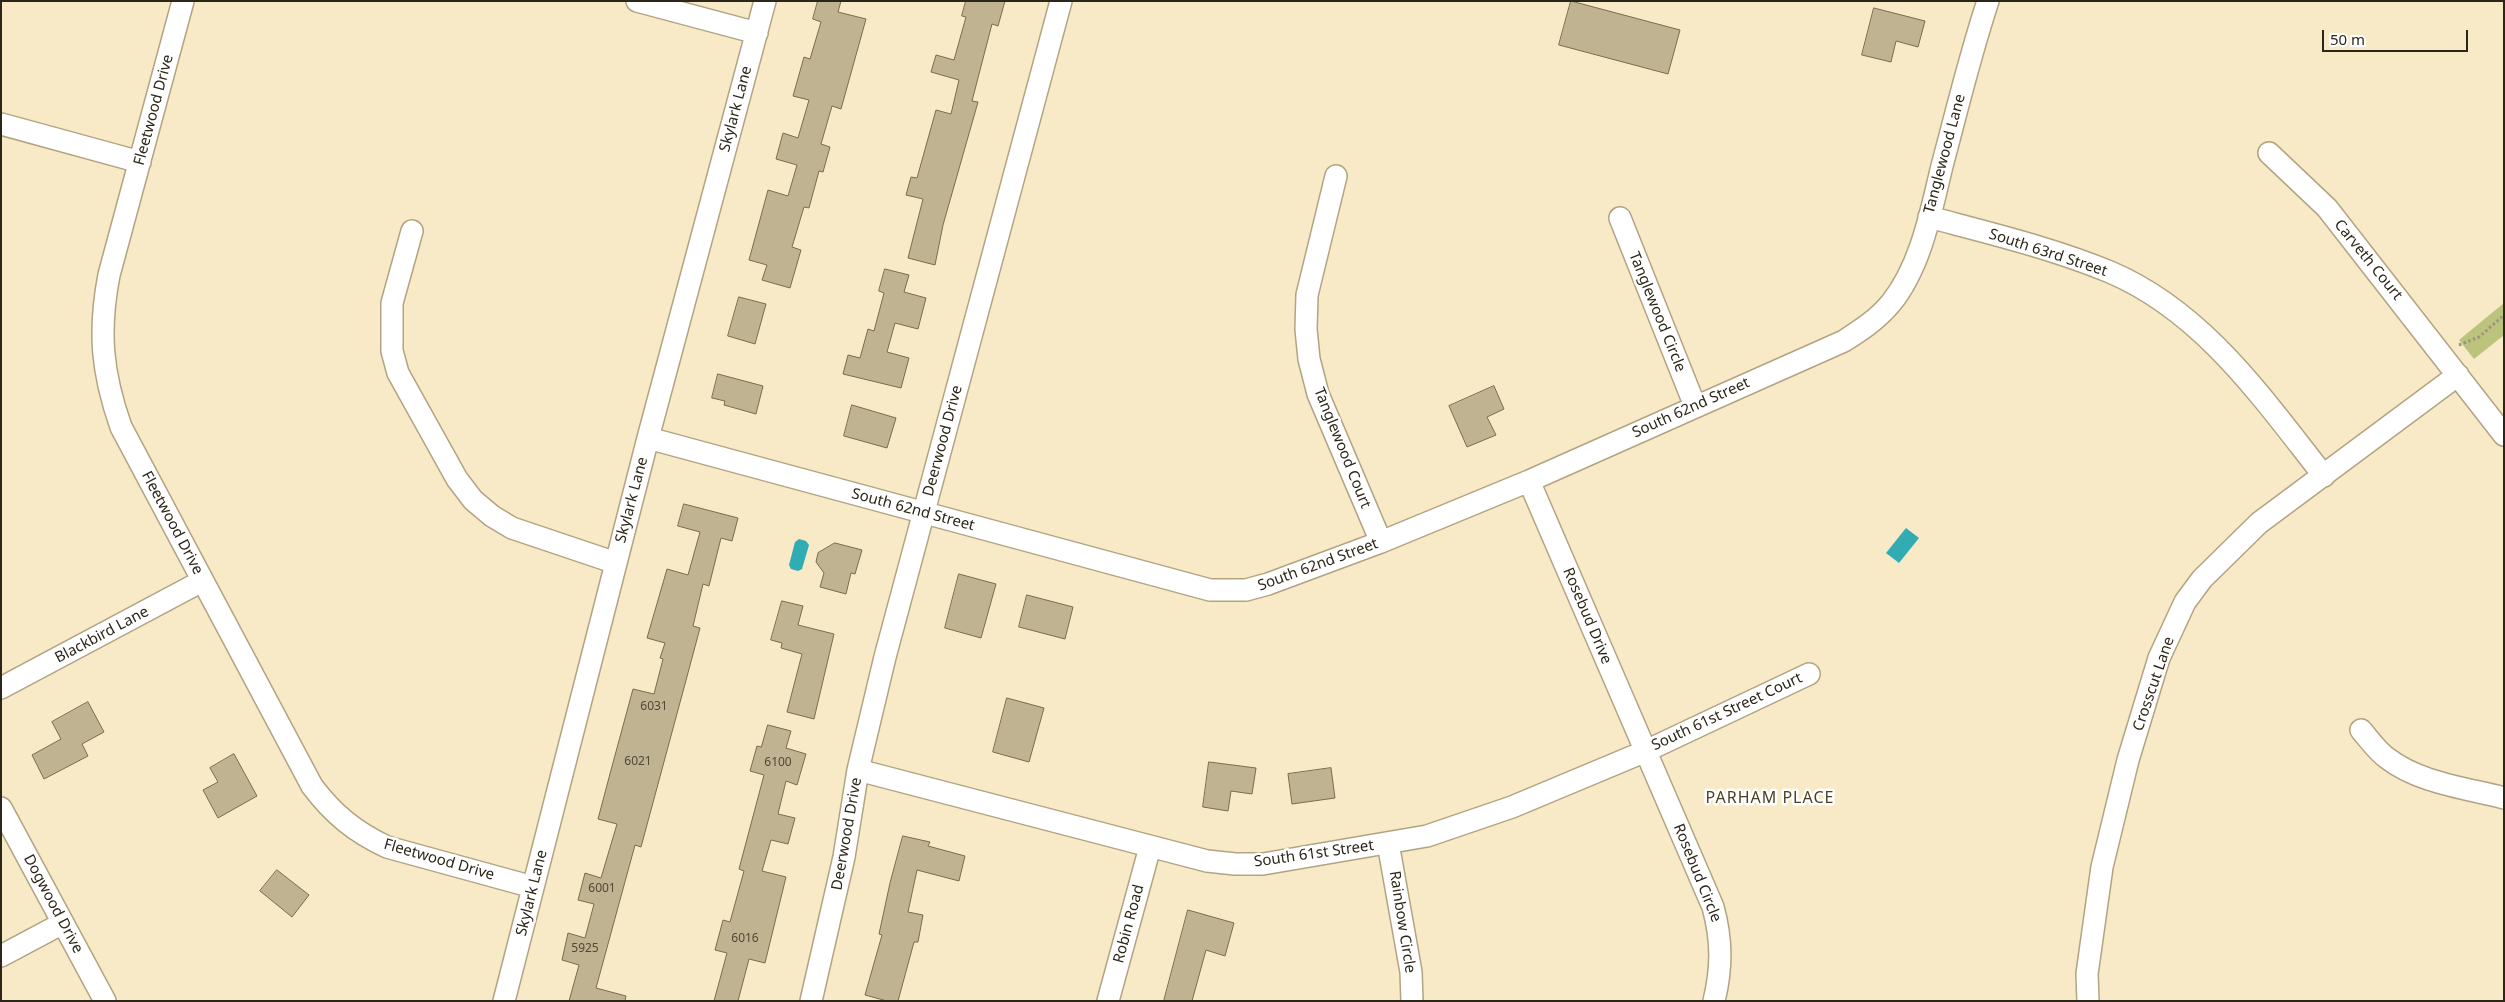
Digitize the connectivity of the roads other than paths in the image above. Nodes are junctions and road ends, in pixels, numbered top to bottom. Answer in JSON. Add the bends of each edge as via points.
{"nodes":[{"id":1,"x":183,"y":1,"type":"edge"},
{"id":2,"x":637,"y":1,"type":"edge"},
{"id":3,"x":765,"y":1,"type":"edge"},
{"id":4,"x":1061,"y":1,"type":"edge"},
{"id":5,"x":1988,"y":1,"type":"edge"},
{"id":6,"x":756,"y":33,"type":"junction"},
{"id":7,"x":1,"y":124,"type":"edge"},
{"id":8,"x":2269,"y":153,"type":"dead end"},
{"id":9,"x":140,"y":162,"type":"junction"},
{"id":10,"x":1336,"y":176,"type":"dead end"},
{"id":11,"x":1929,"y":216,"type":"junction"},
{"id":12,"x":1620,"y":218,"type":"dead end"},
{"id":13,"x":412,"y":231,"type":"dead end"},
{"id":14,"x":1892,"y":302,"type":"joint"},
{"id":15,"x":2458,"y":375,"type":"junction"},
{"id":16,"x":1695,"y":406,"type":"junction"},
{"id":17,"x":2504,"y":435,"type":"edge"},
{"id":18,"x":648,"y":438,"type":"junction"},
{"id":19,"x":2324,"y":476,"type":"junction"},
{"id":20,"x":1529,"y":481,"type":"junction"},
{"id":21,"x":924,"y":513,"type":"junction"},
{"id":22,"x":1381,"y":542,"type":"junction"},
{"id":23,"x":616,"y":563,"type":"junction"},
{"id":24,"x":202,"y":581,"type":"junction"},
{"id":25,"x":1808,"y":674,"type":"dead end"},
{"id":26,"x":1,"y":688,"type":"edge"},
{"id":27,"x":2361,"y":730,"type":"dead end"},
{"id":28,"x":1646,"y":751,"type":"junction"},
{"id":29,"x":858,"y":770,"type":"junction"},
{"id":30,"x":2504,"y":798,"type":"edge"},
{"id":31,"x":1,"y":808,"type":"edge"},
{"id":32,"x":1388,"y":843,"type":"junction"},
{"id":33,"x":1150,"y":847,"type":"junction"},
{"id":34,"x":533,"y":887,"type":"junction"},
{"id":35,"x":63,"y":923,"type":"junction"},
{"id":36,"x":1,"y":956,"type":"edge"},
{"id":37,"x":104,"y":1001,"type":"edge"},
{"id":38,"x":504,"y":1001,"type":"edge"},
{"id":39,"x":811,"y":1001,"type":"edge"},
{"id":40,"x":1108,"y":1001,"type":"edge"},
{"id":41,"x":1412,"y":1001,"type":"edge"},
{"id":42,"x":1714,"y":1001,"type":"edge"},
{"id":43,"x":2088,"y":1001,"type":"edge"}],
"edges":[{"from":1,"to":9,"type":"street","name":"Fleetwood Drive"},
{"from":2,"to":6,"type":"street"},
{"from":3,"to":6,"type":"street","name":"Skylark Lane"},
{"from":4,"to":21,"type":"street","name":"Deerwood Drive"},
{"from":5,"to":11,"type":"street","name":"Tanglewood Lane"},
{"from":6,"to":18,"type":"street","name":"Skylark Lane"},
{"from":7,"to":9,"type":"street"},
{"from":8,"to":15,"type":"street","name":"Carveth Court","via":[[2327,208]]},
{"from":9,"to":24,"type":"street","name":"Fleetwood Drive","via":[[104,305],[103,364],[121,427]]},
{"from":10,"to":22,"type":"street","name":"Tanglewood Court","via":[[1307,295],[1309,359],[1318,394]]},
{"from":11,"to":14,"type":"street","name":"Tanglewood Lane","via":[[1914,262]]},
{"from":11,"to":19,"type":"street","name":"South 63rd Street","via":[[2068,256],[2112,273],[2160,301],[2207,337],[2240,369]]},
{"from":12,"to":16,"type":"street","name":"Tanglewood Circle"},
{"from":13,"to":23,"type":"street","via":[[392,304],[392,351],[398,373],[457,479],[472,500],[512,528]]},
{"from":14,"to":16,"type":"street","name":"South 62nd Street","via":[[1844,341]]},
{"from":15,"to":17,"type":"street","name":"Carveth Court"},
{"from":15,"to":19,"type":"street","name":"Crosscut Lane"},
{"from":16,"to":20,"type":"street","name":"South 62nd Street"},
{"from":18,"to":21,"type":"street","name":"South 62nd Street"},
{"from":18,"to":23,"type":"street","name":"Skylark Lane"},
{"from":19,"to":43,"type":"street","name":"Crosscut Lane","via":[[2259,524],[2202,579],[2185,602],[2159,658],[2128,760],[2102,868],[2086,974]]},
{"from":20,"to":22,"type":"street","name":"South 62nd Street"},
{"from":20,"to":28,"type":"street","name":"Rosebud Drive"},
{"from":21,"to":22,"type":"street","name":"South 62nd Street","via":[[1210,590],[1246,590],[1268,584]]},
{"from":21,"to":29,"type":"street","name":"Deerwood Drive"},
{"from":23,"to":34,"type":"street","name":"Skylark Lane"},
{"from":24,"to":26,"type":"street","name":"Blackbird Lane"},
{"from":24,"to":34,"type":"street","name":"Fleetwood Drive","via":[[312,786],[344,822],[387,847]]},
{"from":25,"to":28,"type":"street","name":"South 61st Street Court"},
{"from":27,"to":30,"type":"street","via":[[2386,758],[2404,769]]},
{"from":28,"to":32,"type":"street","name":"South 61st Street","via":[[1512,807],[1427,836]]},
{"from":28,"to":42,"type":"street","name":"Rosebud Circle","via":[[1713,907],[1722,952]]},
{"from":29,"to":33,"type":"street","name":"South 61st Street"},
{"from":29,"to":39,"type":"street","name":"Deerwood Drive","via":[[844,857]]},
{"from":31,"to":35,"type":"street","name":"Dogwood Drive"},
{"from":32,"to":33,"type":"street","name":"South 61st Street","via":[[1263,864],[1206,861]]},
{"from":32,"to":41,"type":"street","name":"Rainbow Circle","via":[[1411,972]]},
{"from":33,"to":40,"type":"street","name":"Robin Road"},
{"from":34,"to":38,"type":"street","name":"Skylark Lane"},
{"from":35,"to":36,"type":"street"},
{"from":35,"to":37,"type":"street","name":"Dogwood Drive"}]}
